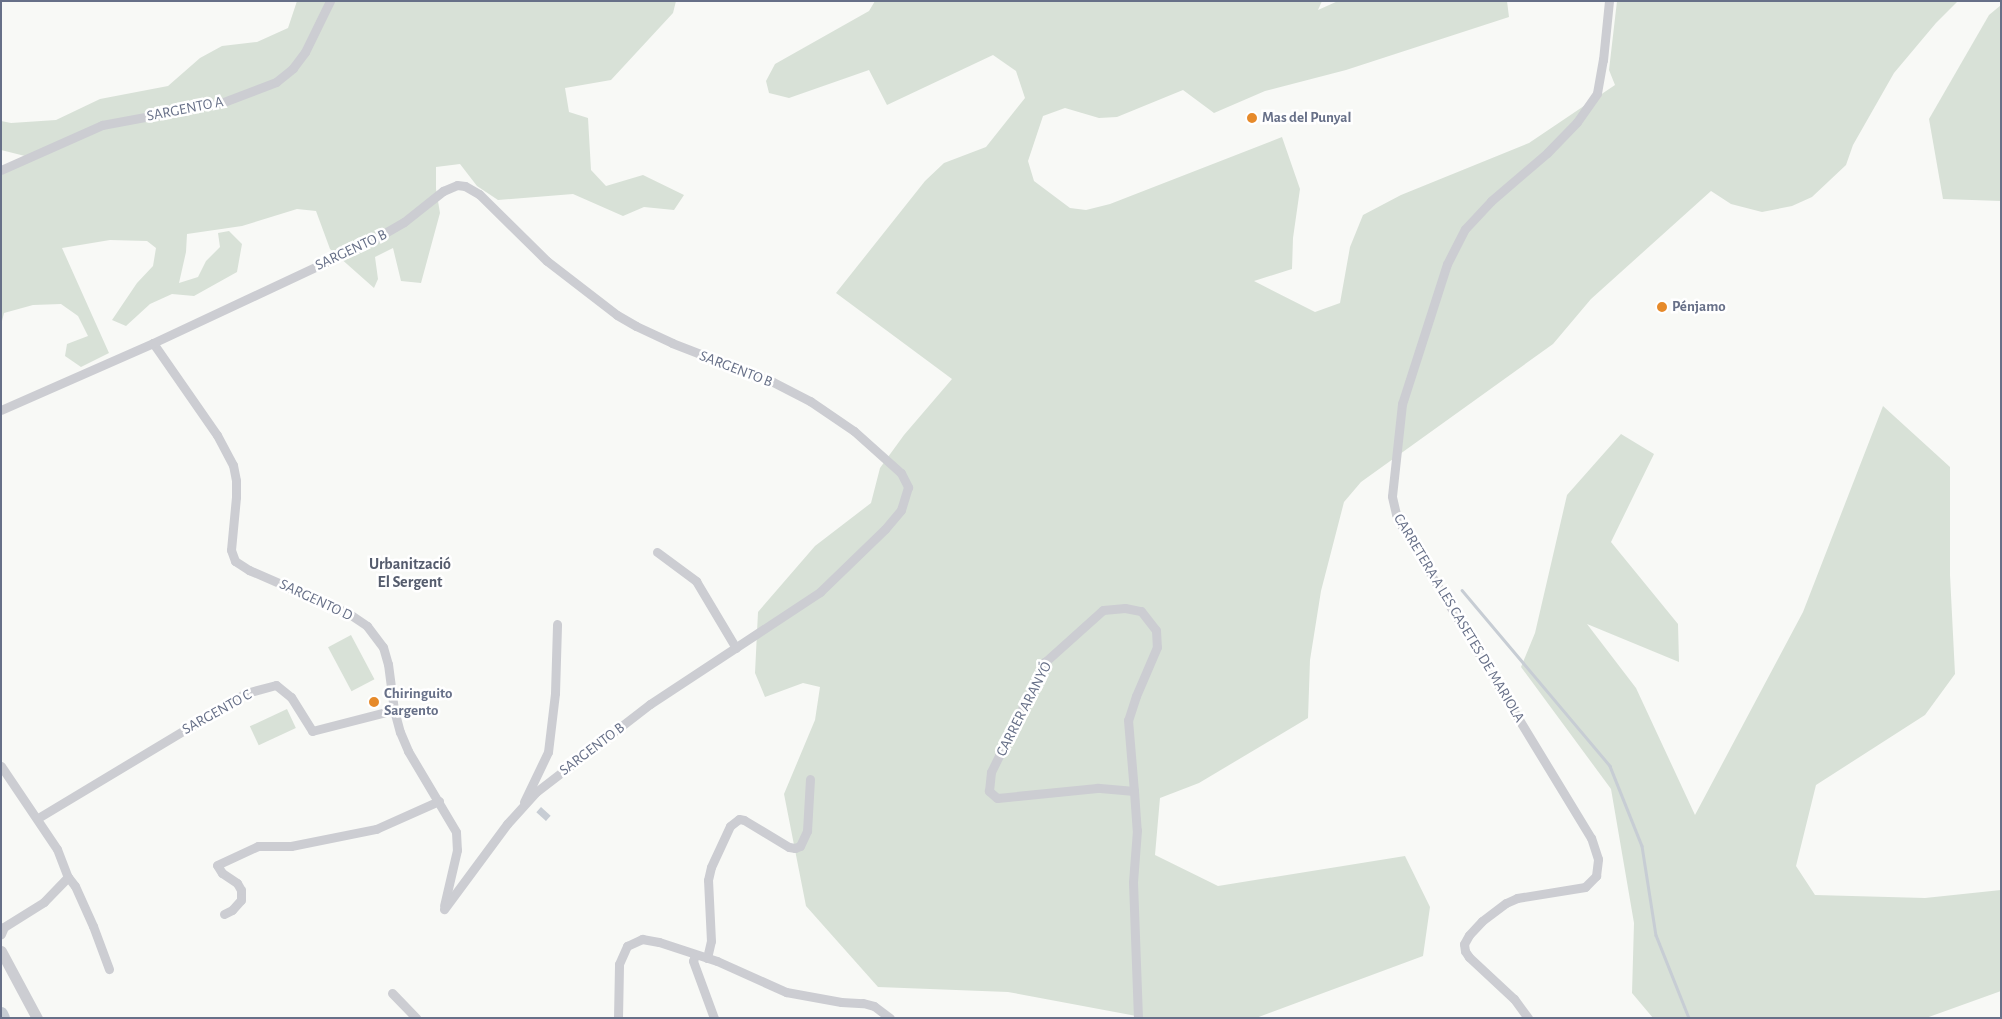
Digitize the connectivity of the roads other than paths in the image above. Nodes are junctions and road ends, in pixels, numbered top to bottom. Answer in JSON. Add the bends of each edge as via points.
{"nodes":[{"id":1,"x":330,"y":1,"type":"edge"},
{"id":2,"x":1608,"y":1,"type":"edge"},
{"id":3,"x":1,"y":170,"type":"edge"},
{"id":4,"x":153,"y":343,"type":"junction"},
{"id":5,"x":1,"y":410,"type":"edge"},
{"id":6,"x":657,"y":552,"type":"dead end"},
{"id":7,"x":557,"y":624,"type":"dead end"},
{"id":8,"x":736,"y":648,"type":"junction"},
{"id":9,"x":394,"y":710,"type":"junction"},
{"id":10,"x":1,"y":766,"type":"edge"},
{"id":11,"x":810,"y":779,"type":"dead end"},
{"id":12,"x":1134,"y":791,"type":"junction"},
{"id":13,"x":438,"y":801,"type":"junction"},
{"id":14,"x":522,"y":807,"type":"junction"},
{"id":15,"x":38,"y":818,"type":"junction"},
{"id":16,"x":68,"y":877,"type":"junction"},
{"id":17,"x":444,"y":909,"type":"joint"},
{"id":18,"x":224,"y":914,"type":"dead end"},
{"id":19,"x":2,"y":930,"type":"edge"},
{"id":20,"x":1,"y":951,"type":"edge"},
{"id":21,"x":691,"y":954,"type":"junction"},
{"id":22,"x":707,"y":958,"type":"junction"},
{"id":23,"x":109,"y":969,"type":"dead end"},
{"id":24,"x":392,"y":993,"type":"dead end"},
{"id":25,"x":36,"y":1018,"type":"edge"},
{"id":26,"x":416,"y":1018,"type":"edge"},
{"id":27,"x":618,"y":1018,"type":"edge"},
{"id":28,"x":714,"y":1018,"type":"edge"},
{"id":29,"x":890,"y":1018,"type":"edge"},
{"id":30,"x":1138,"y":1018,"type":"edge"},
{"id":31,"x":1528,"y":1018,"type":"edge"}],
"edges":[{"from":1,"to":3,"type":"street","name":"SARGENTO A","via":[[305,52],[276,82],[221,103],[102,125]]},
{"from":2,"to":31,"type":"street","name":"CARRETERA A LES CASETES DE MARIOLA","via":[[1597,93],[1577,122],[1547,153],[1491,201],[1465,229],[1447,264],[1402,404],[1392,496],[1402,527],[1591,838],[1598,859],[1596,876],[1585,886],[1517,898],[1506,903],[1482,921],[1464,944],[1469,957],[1514,999]]},
{"from":4,"to":5,"type":"street","name":"SARGENTO B"},
{"from":4,"to":8,"type":"street","name":"SARGENTO B","via":[[393,230],[449,188],[465,186],[473,189],[547,261],[617,315],[672,343],[773,382],[810,401],[854,431],[906,480],[905,503],[885,529],[811,598]]},
{"from":4,"to":9,"type":"street","name":"SARGENTO D","via":[[217,435],[233,465],[236,489],[230,550],[235,561],[348,613],[367,626],[386,655]]},
{"from":6,"to":8,"type":"street","via":[[696,581]]},
{"from":7,"to":14,"type":"street","via":[[555,692],[548,752]]},
{"from":8,"to":14,"type":"street","name":"SARGENTO B","via":[[650,704],[554,777]]},
{"from":9,"to":13,"type":"street","name":"SARGENTO D","via":[[408,751]]},
{"from":9,"to":15,"type":"street","name":"SARGENTO C","via":[[312,731],[291,697],[276,685],[246,693]]},
{"from":10,"to":15,"type":"street"},
{"from":11,"to":22,"type":"street","via":[[807,831],[800,846],[789,847],[744,820],[739,819],[730,826],[708,880],[711,941]]},
{"from":12,"to":12,"type":"street","name":"CARRER ARANYÓ","via":[[1097,788],[997,798],[990,791],[991,772],[1045,662],[1103,610],[1124,608],[1141,611],[1156,630],[1157,648],[1128,720]]},
{"from":12,"to":30,"type":"street","name":"CARRER ARANYÓ","via":[[1138,830],[1133,882]]},
{"from":13,"to":17,"type":"street","name":"SARGENTO D","via":[[452,822],[457,841]]},
{"from":13,"to":18,"type":"street","via":[[376,829],[291,846],[258,846],[217,865],[241,890],[241,900]]},
{"from":14,"to":17,"type":"street","name":"SARGENTO B"},
{"from":15,"to":16,"type":"street","via":[[57,849]]},
{"from":16,"to":19,"type":"street","via":[[44,902]]},
{"from":16,"to":23,"type":"street","via":[[93,926]]},
{"from":20,"to":25,"type":"street"},
{"from":21,"to":22,"type":"street"},
{"from":21,"to":27,"type":"street","via":[[642,939],[627,946],[618,964]]},
{"from":21,"to":28,"type":"street"},
{"from":22,"to":29,"type":"street","via":[[786,992],[874,1006]]},
{"from":24,"to":26,"type":"street"}]}
